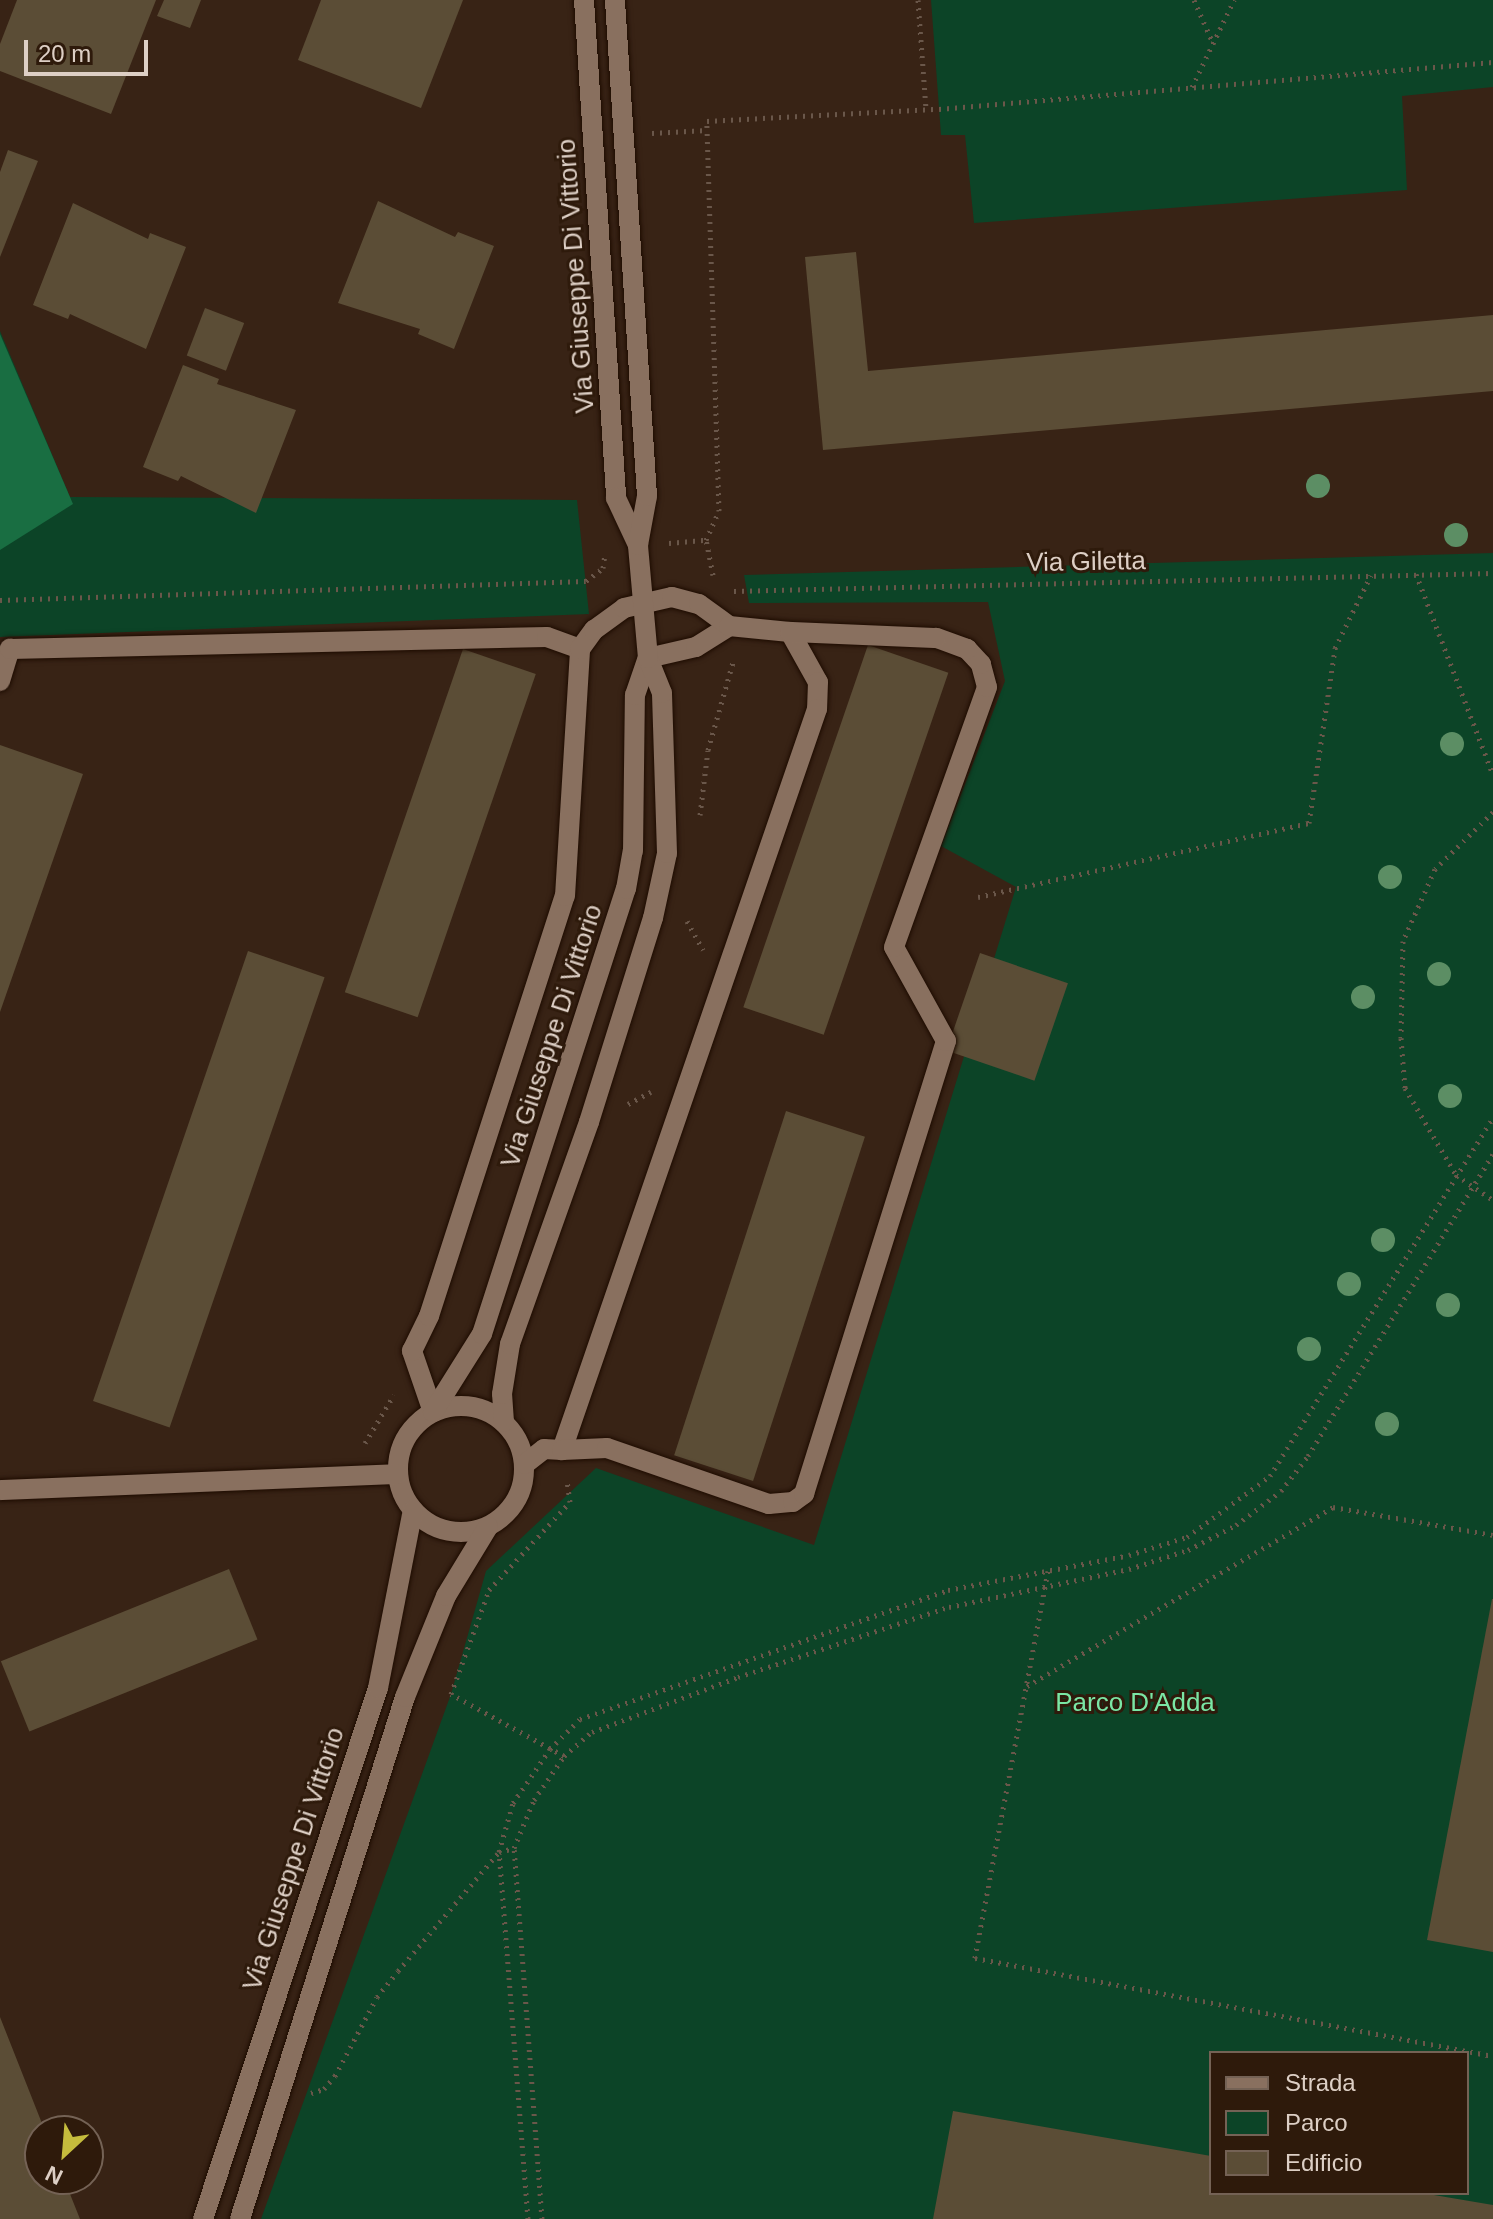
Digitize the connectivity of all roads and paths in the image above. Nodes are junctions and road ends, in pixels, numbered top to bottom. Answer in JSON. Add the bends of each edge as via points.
{"nodes":[{"id":1,"x":584,"y":0,"type":"edge"},
{"id":2,"x":615,"y":0,"type":"edge"},
{"id":3,"x":918,"y":0,"type":"edge"},
{"id":4,"x":1194,"y":0,"type":"edge"},
{"id":5,"x":1234,"y":0,"type":"edge"},
{"id":6,"x":1213,"y":43,"type":"junction"},
{"id":7,"x":1493,"y":62,"type":"edge"},
{"id":8,"x":1192,"y":88,"type":"junction"},
{"id":9,"x":926,"y":109,"type":"junction"},
{"id":10,"x":707,"y":130,"type":"junction"},
{"id":11,"x":635,"y":134,"type":"dead end"},
{"id":12,"x":638,"y":545,"type":"junction"},
{"id":13,"x":605,"y":547,"type":"dead end"},
{"id":14,"x":1493,"y":573,"type":"edge"},
{"id":15,"x":1416,"y":574,"type":"junction"},
{"id":16,"x":1371,"y":575,"type":"junction"},
{"id":17,"x":723,"y":591,"type":"junction"},
{"id":18,"x":0,"y":600,"type":"edge"},
{"id":19,"x":644,"y":603,"type":"junction"},
{"id":20,"x":729,"y":626,"type":"junction"},
{"id":21,"x":790,"y":632,"type":"junction"},
{"id":22,"x":580,"y":649,"type":"junction"},
{"id":23,"x":648,"y":658,"type":"junction"},
{"id":24,"x":0,"y":681,"type":"edge"},
{"id":25,"x":1493,"y":775,"type":"edge"},
{"id":26,"x":1493,"y":812,"type":"edge"},
{"id":27,"x":699,"y":822,"type":"dead end"},
{"id":28,"x":978,"y":897,"type":"dead end"},
{"id":29,"x":689,"y":910,"type":"dead end"},
{"id":30,"x":708,"y":959,"type":"dead end"},
{"id":31,"x":661,"y":1088,"type":"dead end"},
{"id":32,"x":619,"y":1108,"type":"dead end"},
{"id":33,"x":1493,"y":1118,"type":"edge"},
{"id":34,"x":1493,"y":1154,"type":"edge"},
{"id":35,"x":1456,"y":1175,"type":"junction"},
{"id":36,"x":1471,"y":1187,"type":"junction"},
{"id":37,"x":1493,"y":1200,"type":"edge"},
{"id":38,"x":418,"y":1369,"type":"junction"},
{"id":39,"x":433,"y":1412,"type":"junction"},
{"id":40,"x":504,"y":1422,"type":"junction"},
{"id":41,"x":353,"y":1444,"type":"dead end"},
{"id":42,"x":562,"y":1450,"type":"junction"},
{"id":43,"x":525,"y":1464,"type":"junction"},
{"id":44,"x":398,"y":1474,"type":"junction"},
{"id":45,"x":0,"y":1490,"type":"edge"},
{"id":46,"x":413,"y":1510,"type":"junction"},
{"id":47,"x":488,"y":1527,"type":"junction"},
{"id":48,"x":1493,"y":1535,"type":"edge"},
{"id":49,"x":1048,"y":1571,"type":"junction"},
{"id":50,"x":1045,"y":1585,"type":"junction"},
{"id":51,"x":1026,"y":1686,"type":"junction"},
{"id":52,"x":550,"y":1749,"type":"junction"},
{"id":53,"x":564,"y":1756,"type":"junction"},
{"id":54,"x":514,"y":1848,"type":"junction"},
{"id":55,"x":499,"y":1852,"type":"junction"},
{"id":56,"x":1467,"y":2051,"type":"edge"},
{"id":57,"x":1469,"y":2051,"type":"edge"},
{"id":58,"x":1493,"y":2056,"type":"edge"},
{"id":59,"x":282,"y":2089,"type":"junction"},
{"id":60,"x":203,"y":2219,"type":"edge"},
{"id":61,"x":240,"y":2219,"type":"edge"},
{"id":62,"x":528,"y":2219,"type":"edge"},
{"id":63,"x":542,"y":2219,"type":"edge"}],
"edges":[{"from":1,"to":12,"type":"street","name":"Via Giuseppe Di Vittorio","via":[[616,498]]},
{"from":2,"to":12,"type":"street","name":"Via Giuseppe Di Vittorio","via":[[647,496]]},
{"from":3,"to":9,"type":"path"},
{"from":4,"to":6,"type":"path"},
{"from":5,"to":6,"type":"path"},
{"from":6,"to":8,"type":"path"},
{"from":7,"to":8,"type":"path"},
{"from":8,"to":9,"type":"path"},
{"from":9,"to":10,"type":"path","via":[[707,121]]},
{"from":10,"to":11,"type":"path"},
{"from":10,"to":17,"type":"path","via":[[719,511],[706,540],[710,570]]},
{"from":12,"to":19,"type":"street","name":"Via Giuseppe Di Vittorio"},
{"from":13,"to":18,"type":"path","via":[[603,568],[586,581]]},
{"from":14,"to":15,"type":"path","name":"Via Giletta"},
{"from":15,"to":16,"type":"path","name":"Via Giletta"},
{"from":15,"to":25,"type":"path"},
{"from":16,"to":17,"type":"path","name":"Via Giletta"},
{"from":16,"to":28,"type":"path","via":[[1335,648],[1309,823]]},
{"from":17,"to":20,"type":"path"},
{"from":19,"to":20,"type":"street","via":[[681,598],[713,611]]},
{"from":19,"to":22,"type":"street","via":[[609,616]]},
{"from":19,"to":23,"type":"street","name":"Via Giuseppe Di Vittorio"},
{"from":20,"to":21,"type":"street"},
{"from":20,"to":23,"type":"street","via":[[696,647]]},
{"from":20,"to":27,"type":"path","via":[[733,662],[708,750]]},
{"from":21,"to":42,"type":"street","via":[[818,682],[817,709]]},
{"from":21,"to":42,"type":"street","via":[[936,638],[967,649],[981,664],[987,687],[894,947],[946,1041],[804,1494],[793,1502],[769,1504],[607,1448]]},
{"from":22,"to":24,"type":"street","via":[[547,637],[10,649]]},
{"from":22,"to":38,"type":"street","via":[[565,896],[429,1316],[414,1343]]},
{"from":23,"to":39,"type":"street","name":"Via Giuseppe Di Vittorio","via":[[635,695],[633,851],[626,889],[482,1334]]},
{"from":23,"to":40,"type":"street","name":"Via Giuseppe Di Vittorio","via":[[662,693],[668,831],[664,873],[589,1122],[510,1344],[502,1394]]},
{"from":26,"to":35,"type":"path","via":[[1435,869],[1403,941],[1405,1088]]},
{"from":29,"to":30,"type":"path","via":[[687,924]]},
{"from":31,"to":32,"type":"path"},
{"from":33,"to":35,"type":"path"},
{"from":34,"to":36,"type":"path"},
{"from":35,"to":36,"type":"path"},
{"from":35,"to":49,"type":"path","via":[[1270,1476],[1187,1537]]},
{"from":36,"to":37,"type":"path"},
{"from":36,"to":50,"type":"path","via":[[1308,1456],[1281,1491],[1236,1525],[1188,1550],[1129,1569]]},
{"from":38,"to":39,"type":"street"},
{"from":38,"to":41,"type":"path","via":[[389,1399],[368,1443]]},
{"from":39,"to":40,"type":"street","via":[[465,1406]]},
{"from":39,"to":44,"type":"street","via":[[406,1437]]},
{"from":40,"to":43,"type":"street"},
{"from":42,"to":43,"type":"street","via":[[544,1449]]},
{"from":42,"to":52,"type":"path","via":[[570,1502],[489,1590],[451,1694]]},
{"from":43,"to":47,"type":"street","via":[[516,1502]]},
{"from":44,"to":45,"type":"street"},
{"from":44,"to":46,"type":"street"},
{"from":46,"to":47,"type":"street","via":[[440,1528],[466,1532]]},
{"from":46,"to":60,"type":"street","name":"Via Giuseppe Di Vittorio","via":[[378,1688]]},
{"from":47,"to":59,"type":"street","via":[[446,1596],[405,1697]]},
{"from":48,"to":51,"type":"path","via":[[1333,1507]]},
{"from":49,"to":50,"type":"path"},
{"from":49,"to":52,"type":"path","via":[[948,1590],[668,1684],[580,1719]]},
{"from":50,"to":51,"type":"path"},
{"from":50,"to":53,"type":"path","via":[[949,1607],[738,1677],[592,1732]]},
{"from":51,"to":56,"type":"path","via":[[975,1958]]},
{"from":52,"to":53,"type":"path"},
{"from":52,"to":55,"type":"path","via":[[513,1803]]},
{"from":53,"to":54,"type":"path","via":[[534,1800]]},
{"from":54,"to":55,"type":"path"},
{"from":54,"to":63,"type":"path"},
{"from":55,"to":59,"type":"path","via":[[377,1997],[324,2089],[305,2094]]},
{"from":55,"to":62,"type":"path"},
{"from":57,"to":58,"type":"path"},
{"from":59,"to":61,"type":"street"}]}
